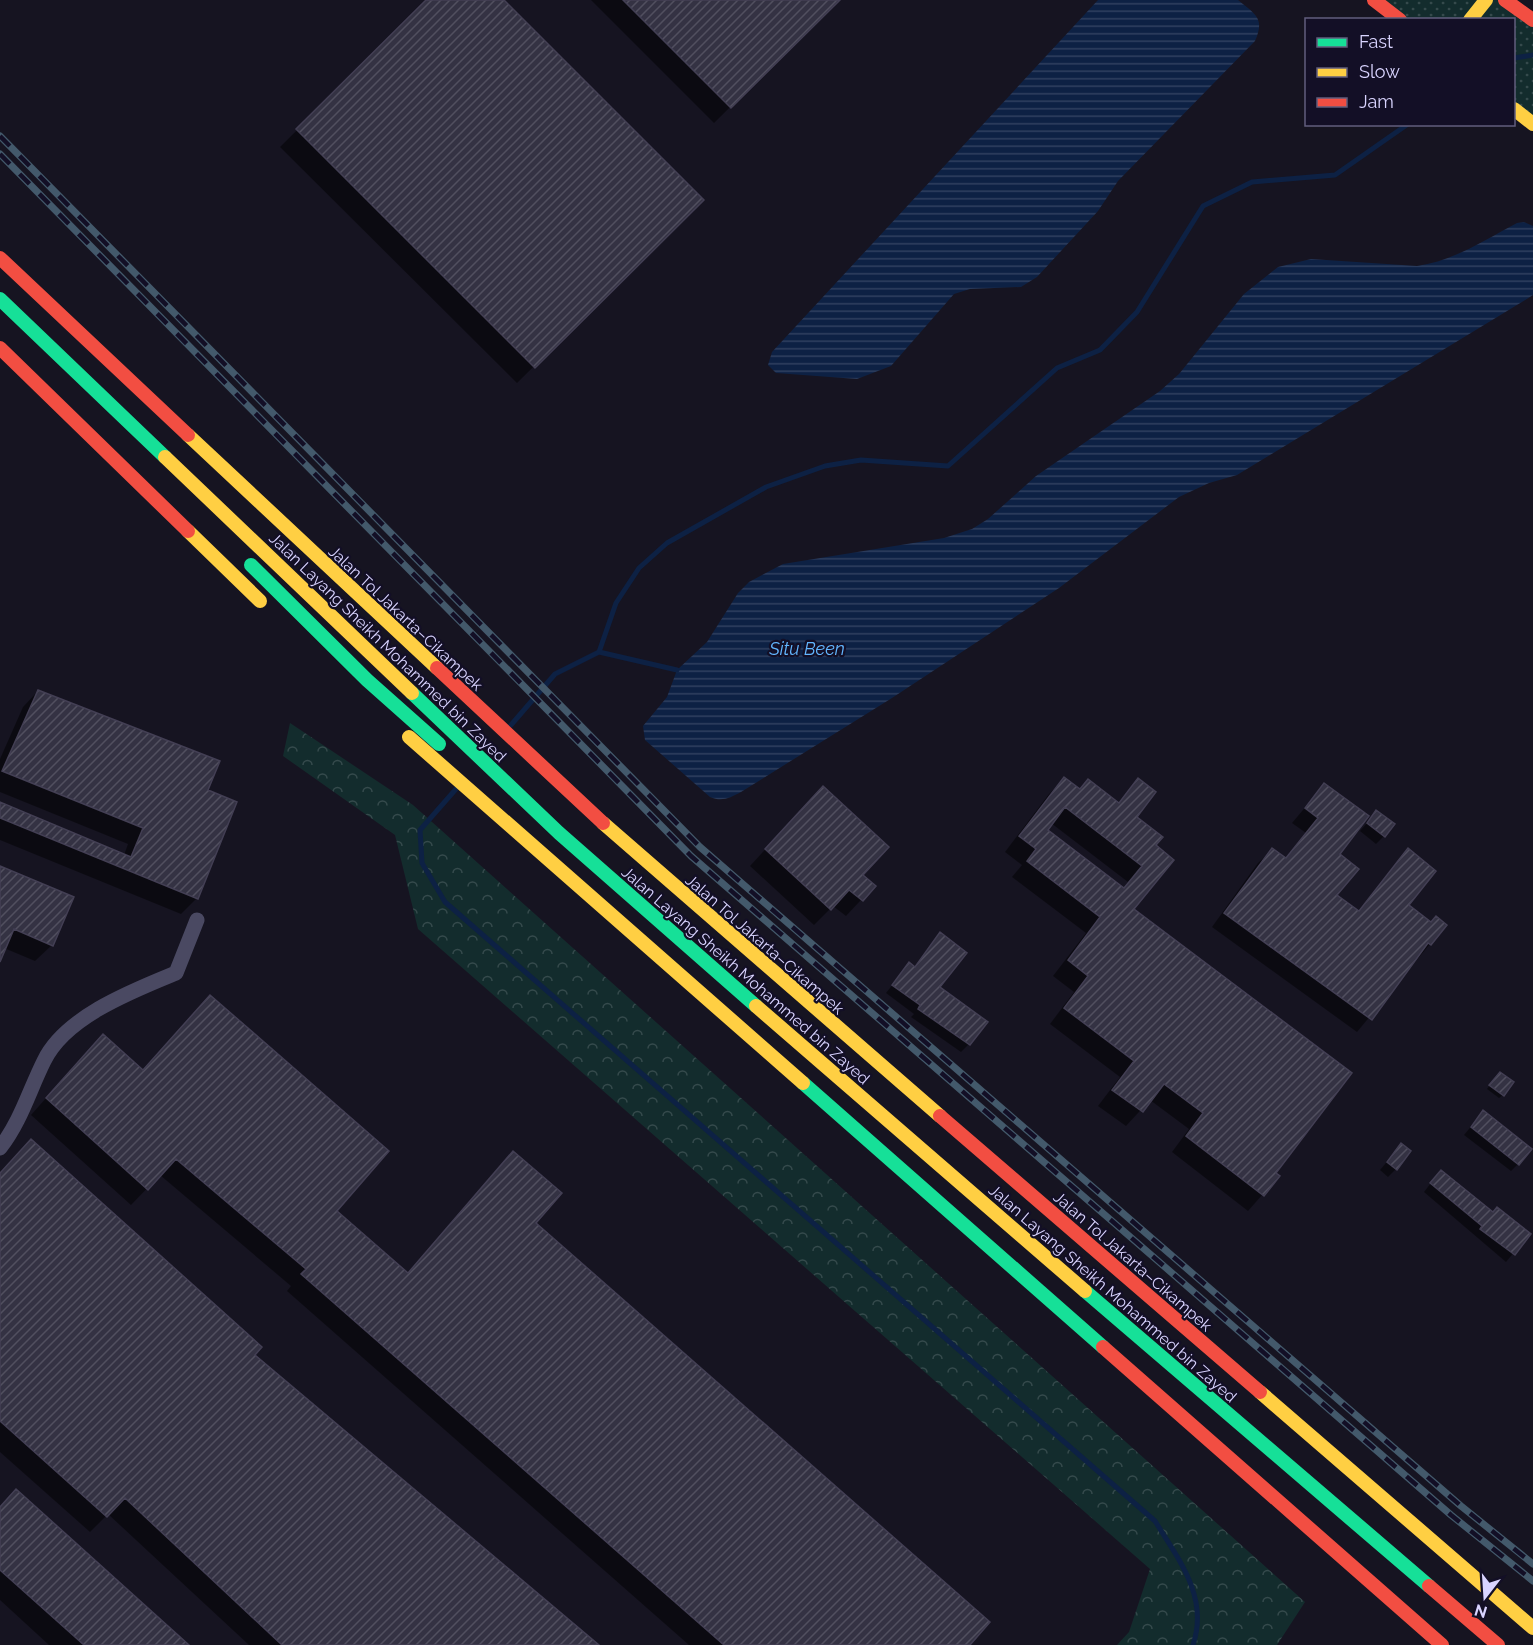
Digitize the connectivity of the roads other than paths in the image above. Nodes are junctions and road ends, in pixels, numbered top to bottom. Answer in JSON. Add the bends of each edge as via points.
{"nodes":[{"id":1,"x":1374,"y":0,"type":"edge"},
{"id":2,"x":1486,"y":0,"type":"edge"},
{"id":3,"x":1505,"y":0,"type":"edge"},
{"id":4,"x":1397,"y":18,"type":"edge"},
{"id":5,"x":1472,"y":18,"type":"edge"},
{"id":6,"x":1533,"y":20,"type":"edge"},
{"id":7,"x":1515,"y":110,"type":"edge"},
{"id":8,"x":1533,"y":124,"type":"edge"},
{"id":9,"x":0,"y":258,"type":"edge"},
{"id":10,"x":0,"y":299,"type":"edge"},
{"id":11,"x":0,"y":318,"type":"edge"},
{"id":12,"x":0,"y":348,"type":"edge"},
{"id":13,"x":43,"y":360,"type":"dead end"},
{"id":14,"x":239,"y":553,"type":"dead end"},
{"id":15,"x":275,"y":615,"type":"dead end"},
{"id":16,"x":352,"y":686,"type":"dead end"},
{"id":17,"x":197,"y":920,"type":"dead end"},
{"id":18,"x":0,"y":1148,"type":"edge"},
{"id":19,"x":1225,"y":1435,"type":"dead end"},
{"id":20,"x":1533,"y":1628,"type":"edge"},
{"id":21,"x":1442,"y":1645,"type":"edge"},
{"id":22,"x":1498,"y":1645,"type":"edge"}],
"edges":[{"from":1,"to":4,"type":"main road"},
{"from":2,"to":5,"type":"main road"},
{"from":3,"to":6,"type":"main road"},
{"from":7,"to":8,"type":"main road"},
{"from":9,"to":20,"type":"main road","name":"Jalan Tol Jakarta–Cikampek","via":[[625,844]]},
{"from":10,"to":22,"type":"main road","name":"Jalan Layang Sheikh Mohammed bin Zayed","via":[[559,833],[940,1167]]},
{"from":11,"to":13,"type":"main road"},
{"from":12,"to":15,"type":"main road"},
{"from":14,"to":19,"type":"main road","name":"Jalan Layang Sheikh Mohammed bin Zayed","via":[[367,680],[933,1185]]},
{"from":16,"to":21,"type":"main road"},
{"from":17,"to":18,"type":"street","via":[[176,973],[101,1009],[57,1040],[44,1060],[20,1119]]}]}
